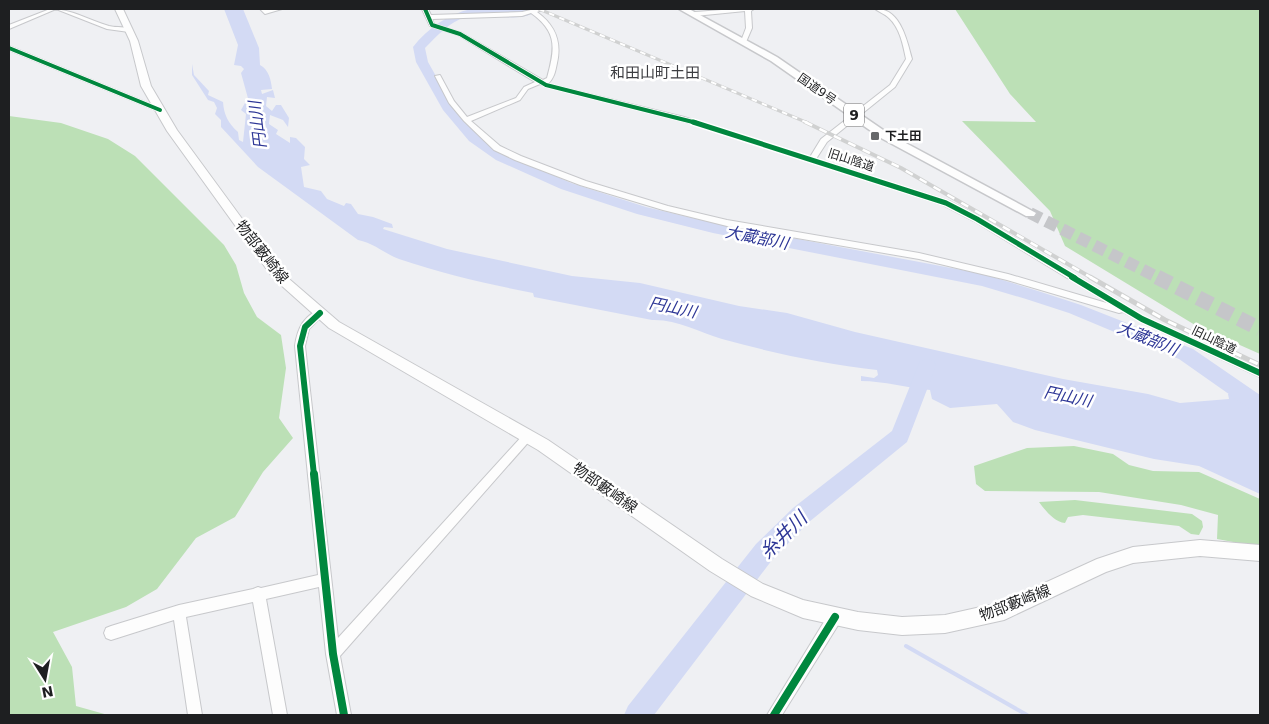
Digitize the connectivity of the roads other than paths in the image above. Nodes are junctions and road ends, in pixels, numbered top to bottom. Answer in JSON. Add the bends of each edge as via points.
{"nodes":[{"id":1,"x":54,"y":9,"type":"edge"},
{"id":2,"x":59,"y":9,"type":"edge"},
{"id":3,"x":119,"y":9,"type":"edge"},
{"id":4,"x":263,"y":9,"type":"edge"},
{"id":5,"x":279,"y":9,"type":"edge"},
{"id":6,"x":425,"y":9,"type":"edge"},
{"id":7,"x":541,"y":9,"type":"edge"},
{"id":8,"x":683,"y":9,"type":"edge"},
{"id":9,"x":749,"y":9,"type":"edge"},
{"id":10,"x":878,"y":9,"type":"edge"},
{"id":11,"x":533,"y":12,"type":"junction"},
{"id":12,"x":695,"y":14,"type":"junction"},
{"id":13,"x":429,"y":17,"type":"junction"},
{"id":14,"x":9,"y":26,"type":"edge"},
{"id":15,"x":130,"y":30,"type":"junction"},
{"id":16,"x":744,"y":41,"type":"junction"},
{"id":17,"x":9,"y":48,"type":"edge"},
{"id":18,"x":438,"y":76,"type":"dead end"},
{"id":19,"x":542,"y":82,"type":"junction"},
{"id":20,"x":160,"y":110,"type":"junction"},
{"id":21,"x":856,"y":116,"type":"junction"},
{"id":22,"x":466,"y":120,"type":"junction"},
{"id":23,"x":812,"y":159,"type":"junction"},
{"id":24,"x":1030,"y":213,"type":"tunnel mouth"},
{"id":25,"x":320,"y":313,"type":"junction"},
{"id":26,"x":1135,"y":314,"type":"junction"},
{"id":27,"x":1260,"y":373,"type":"edge"},
{"id":28,"x":528,"y":437,"type":"junction"},
{"id":29,"x":1260,"y":553,"type":"edge"},
{"id":30,"x":325,"y":580,"type":"junction"},
{"id":31,"x":258,"y":593,"type":"junction"},
{"id":32,"x":179,"y":612,"type":"junction"},
{"id":33,"x":831,"y":616,"type":"junction"},
{"id":34,"x":111,"y":633,"type":"dead end"},
{"id":35,"x":333,"y":654,"type":"junction"},
{"id":36,"x":195,"y":715,"type":"edge"},
{"id":37,"x":280,"y":715,"type":"edge"},
{"id":38,"x":344,"y":715,"type":"edge"},
{"id":39,"x":774,"y":715,"type":"edge"}],
"edges":[{"from":1,"to":14,"type":"street"},
{"from":2,"to":15,"type":"street","via":[[109,28]]},
{"from":3,"to":15,"type":"main road","name":"物部藪崎線"},
{"from":4,"to":5,"type":"street","via":[[265,12]]},
{"from":6,"to":13,"type":"street","name":"旧山陰道"},
{"from":7,"to":11,"type":"street"},
{"from":8,"to":12,"type":"highway","name":"国道9号","number":"9"},
{"from":9,"to":12,"type":"street"},
{"from":9,"to":16,"type":"street","via":[[749,28]]},
{"from":10,"to":21,"type":"street","via":[[892,16],[898,24],[909,59],[893,86]]},
{"from":11,"to":13,"type":"street"},
{"from":11,"to":19,"type":"street","via":[[552,28],[556,44],[550,79]]},
{"from":12,"to":16,"type":"highway","name":"国道9号","number":"9"},
{"from":13,"to":19,"type":"street","name":"旧山陰道","via":[[432,24],[460,34]]},
{"from":15,"to":20,"type":"main road","name":"物部藪崎線","via":[[146,86]]},
{"from":16,"to":21,"type":"highway","name":"国道9号","number":"9"},
{"from":17,"to":20,"type":"street"},
{"from":18,"to":22,"type":"street","via":[[451,102]]},
{"from":19,"to":22,"type":"street","via":[[526,88],[518,99]]},
{"from":19,"to":23,"type":"street","name":"旧山陰道","via":[[578,94],[650,109]]},
{"from":20,"to":25,"type":"main road","name":"物部藪崎線","via":[[277,275]]},
{"from":21,"to":23,"type":"street","via":[[824,141]]},
{"from":21,"to":24,"type":"highway","name":"国道9号","number":"9","via":[[919,156]]},
{"from":22,"to":26,"type":"street","via":[[497,148],[518,158],[584,183],[666,208],[726,223],[919,256],[1008,277]]},
{"from":23,"to":26,"type":"street","name":"旧山陰道","via":[[946,203]]},
{"from":25,"to":28,"type":"main road","name":"物部藪崎線","via":[[334,326]]},
{"from":25,"to":30,"type":"street","via":[[307,322],[300,333],[300,346]]},
{"from":26,"to":27,"type":"street","name":"旧山陰道"},
{"from":28,"to":33,"type":"main road","name":"物部藪崎線","via":[[736,578],[779,600]]},
{"from":28,"to":35,"type":"street"},
{"from":29,"to":33,"type":"main road","name":"物部藪崎線","via":[[1191,548],[1133,555],[1103,565],[1004,610],[945,624],[902,626]]},
{"from":30,"to":31,"type":"street"},
{"from":30,"to":35,"type":"street"},
{"from":31,"to":32,"type":"street"},
{"from":31,"to":37,"type":"street"},
{"from":32,"to":34,"type":"street"},
{"from":32,"to":36,"type":"street"},
{"from":33,"to":39,"type":"street"},
{"from":35,"to":38,"type":"street"}]}
